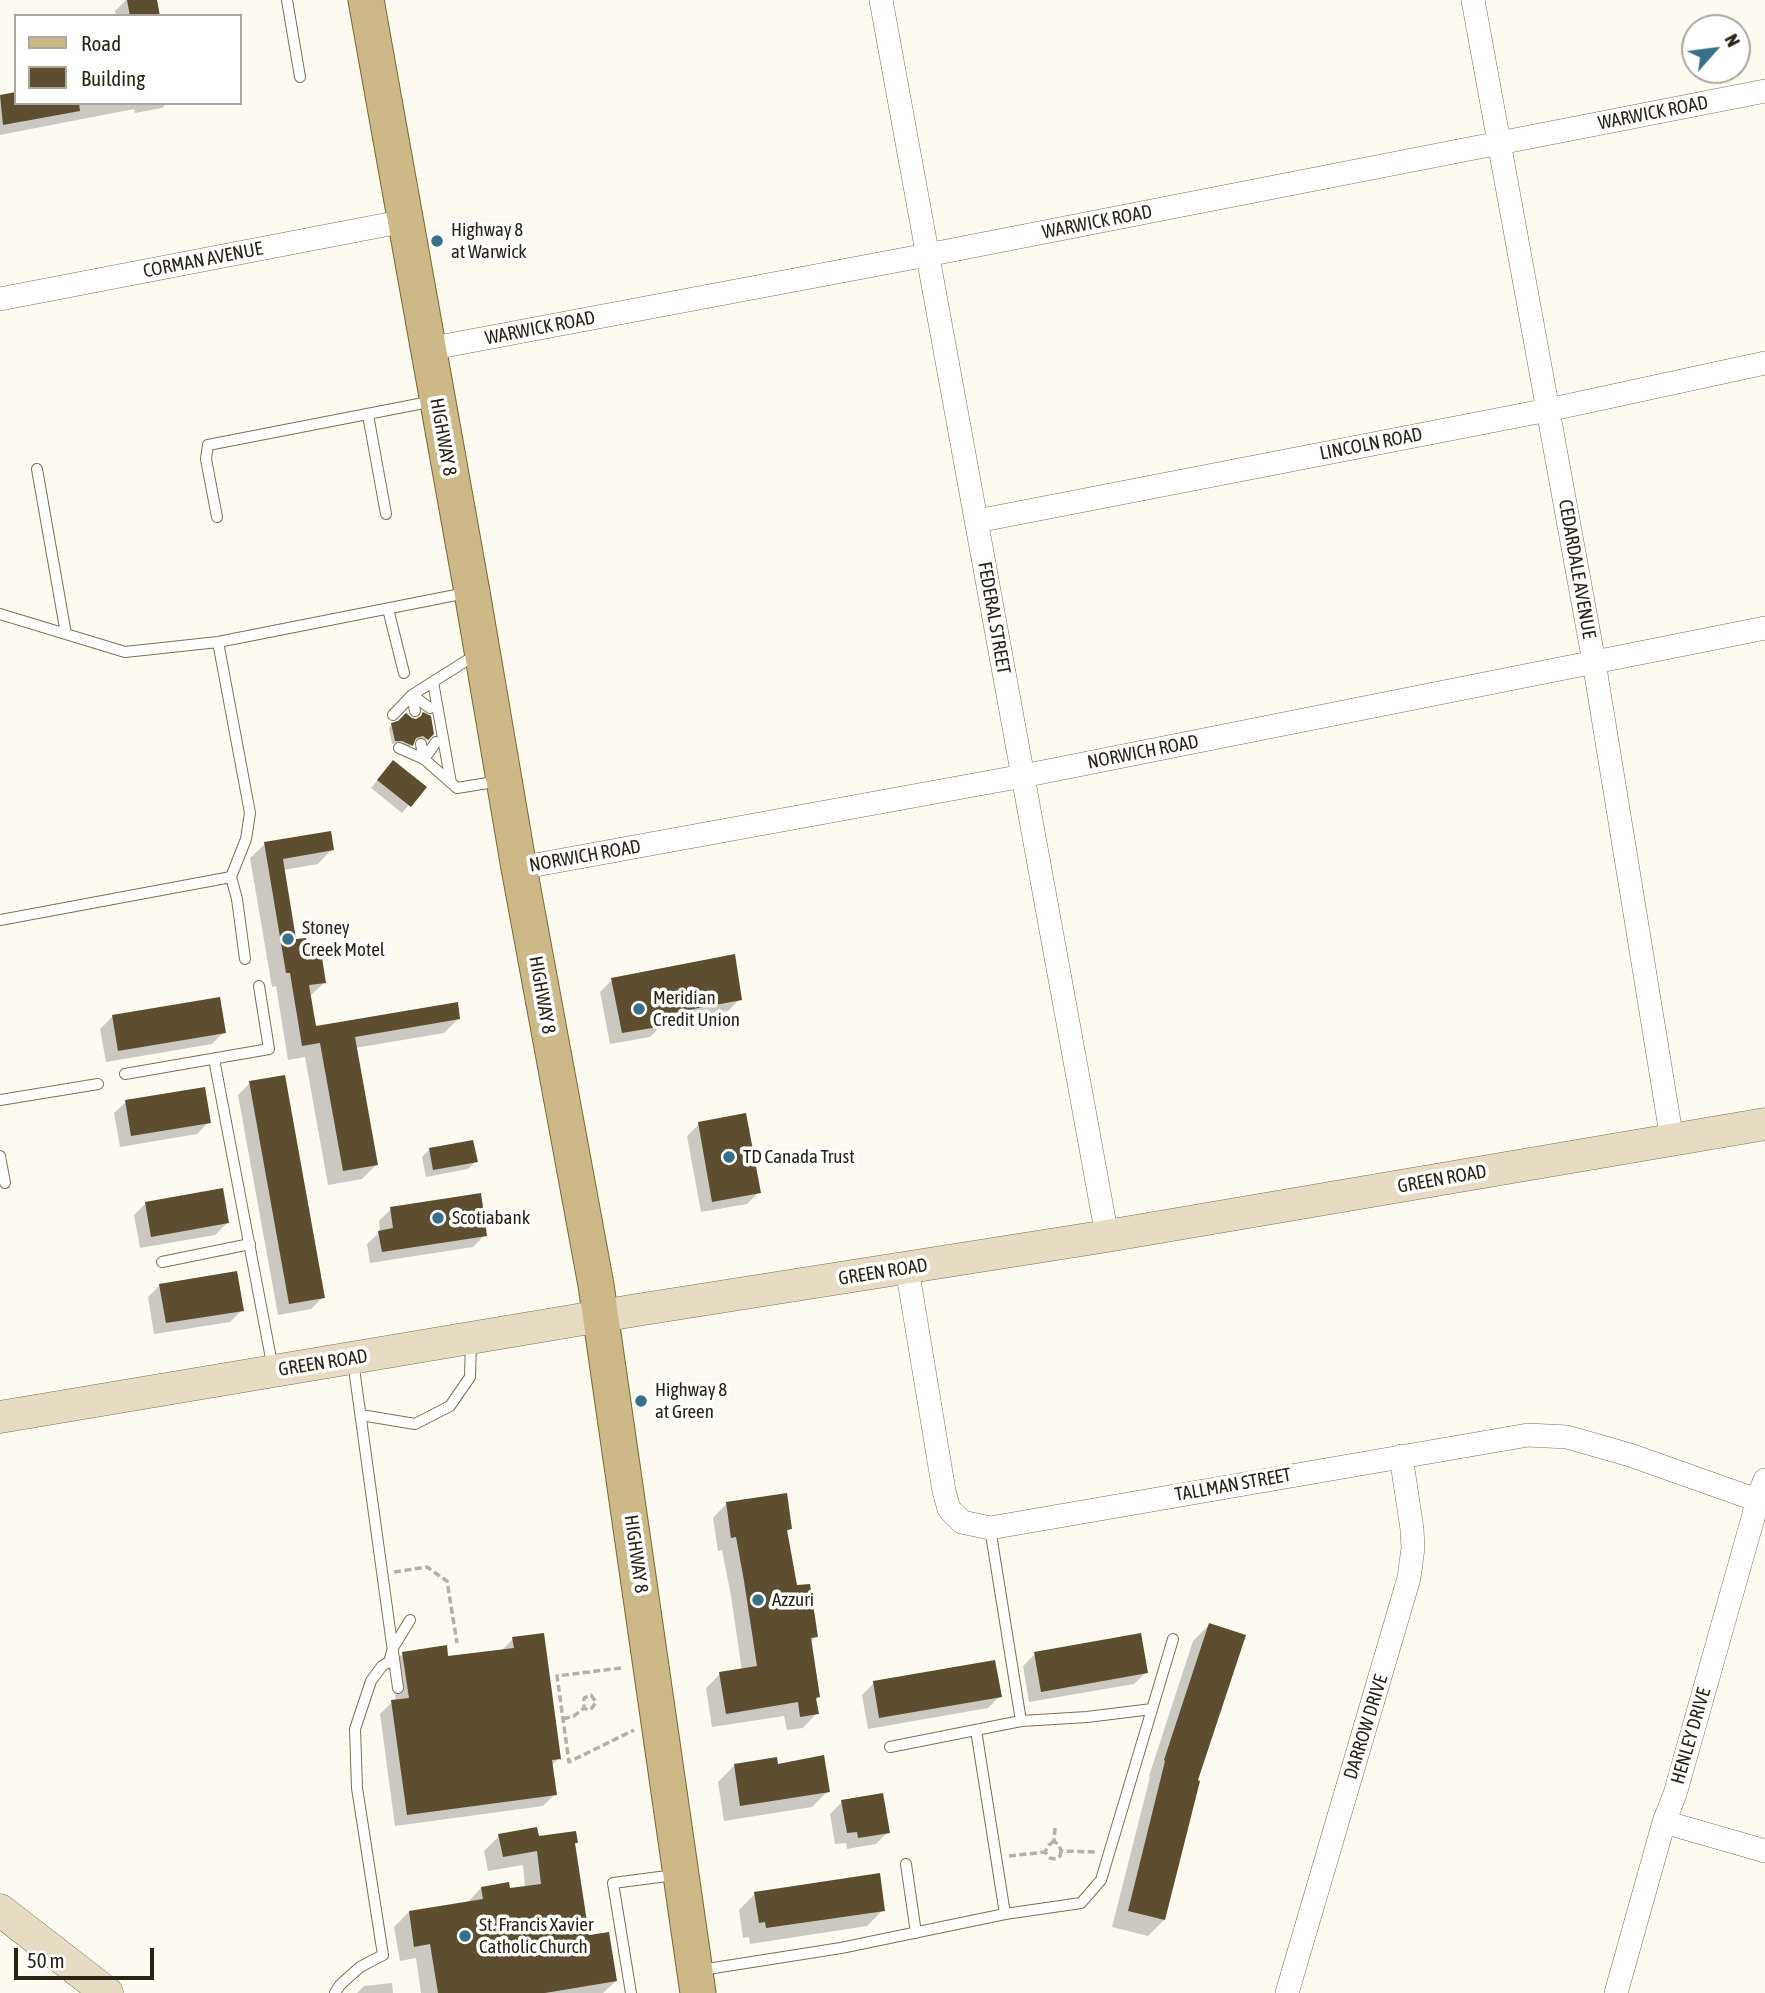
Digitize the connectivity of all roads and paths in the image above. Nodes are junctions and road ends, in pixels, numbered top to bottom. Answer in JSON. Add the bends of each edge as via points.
{"nodes":[{"id":1,"x":287,"y":0,"type":"edge"},
{"id":2,"x":366,"y":0,"type":"edge"},
{"id":3,"x":881,"y":0,"type":"edge"},
{"id":4,"x":1474,"y":0,"type":"edge"},
{"id":5,"x":300,"y":77,"type":"dead end"},
{"id":6,"x":1765,"y":91,"type":"edge"},
{"id":7,"x":1500,"y":144,"type":"junction"},
{"id":8,"x":405,"y":221,"type":"junction"},
{"id":9,"x":927,"y":255,"type":"junction"},
{"id":10,"x":0,"y":299,"type":"edge"},
{"id":11,"x":428,"y":349,"type":"junction"},
{"id":12,"x":1765,"y":363,"type":"edge"},
{"id":13,"x":437,"y":401,"type":"junction"},
{"id":14,"x":1548,"y":410,"type":"junction"},
{"id":15,"x":368,"y":415,"type":"junction"},
{"id":16,"x":37,"y":469,"type":"dead end"},
{"id":17,"x":386,"y":514,"type":"dead end"},
{"id":18,"x":217,"y":517,"type":"dead end"},
{"id":19,"x":977,"y":521,"type":"junction"},
{"id":20,"x":472,"y":592,"type":"junction"},
{"id":21,"x":388,"y":609,"type":"junction"},
{"id":22,"x":0,"y":614,"type":"edge"},
{"id":23,"x":1765,"y":628,"type":"edge"},
{"id":24,"x":66,"y":634,"type":"junction"},
{"id":25,"x":218,"y":642,"type":"junction"},
{"id":26,"x":482,"y":650,"type":"junction"},
{"id":27,"x":1594,"y":662,"type":"junction"},
{"id":28,"x":404,"y":673,"type":"dead end"},
{"id":29,"x":433,"y":682,"type":"junction"},
{"id":30,"x":412,"y":695,"type":"junction"},
{"id":31,"x":393,"y":715,"type":"dead end"},
{"id":32,"x":425,"y":744,"type":"dead end"},
{"id":33,"x":399,"y":748,"type":"dead end"},
{"id":34,"x":424,"y":759,"type":"junction"},
{"id":35,"x":1023,"y":776,"type":"junction"},
{"id":36,"x":504,"y":781,"type":"junction"},
{"id":37,"x":452,"y":783,"type":"junction"},
{"id":38,"x":519,"y":868,"type":"junction"},
{"id":39,"x":231,"y":877,"type":"junction"},
{"id":40,"x":0,"y":920,"type":"edge"},
{"id":41,"x":245,"y":959,"type":"dead end"},
{"id":42,"x":259,"y":986,"type":"dead end"},
{"id":43,"x":214,"y":1059,"type":"junction"},
{"id":44,"x":125,"y":1074,"type":"dead end"},
{"id":45,"x":98,"y":1084,"type":"dead end"},
{"id":46,"x":0,"y":1100,"type":"edge"},
{"id":47,"x":1765,"y":1124,"type":"edge"},
{"id":48,"x":1672,"y":1140,"type":"junction"},
{"id":49,"x":0,"y":1156,"type":"edge"},
{"id":50,"x":5,"y":1183,"type":"dead end"},
{"id":51,"x":1107,"y":1236,"type":"junction"},
{"id":52,"x":250,"y":1244,"type":"junction"},
{"id":53,"x":162,"y":1262,"type":"dead end"},
{"id":54,"x":907,"y":1268,"type":"junction"},
{"id":55,"x":602,"y":1316,"type":"junction"},
{"id":56,"x":471,"y":1338,"type":"junction"},
{"id":57,"x":353,"y":1358,"type":"junction"},
{"id":58,"x":274,"y":1371,"type":"junction"},
{"id":59,"x":361,"y":1415,"type":"junction"},
{"id":60,"x":0,"y":1417,"type":"edge"},
{"id":61,"x":1401,"y":1456,"type":"junction"},
{"id":62,"x":1761,"y":1490,"type":"edge"},
{"id":63,"x":990,"y":1528,"type":"junction"},
{"id":64,"x":383,"y":1574,"type":"junction"},
{"id":65,"x":410,"y":1620,"type":"dead end"},
{"id":66,"x":1173,"y":1639,"type":"dead end"},
{"id":67,"x":457,"y":1643,"type":"dead end"},
{"id":68,"x":393,"y":1648,"type":"junction"},
{"id":69,"x":621,"y":1668,"type":"dead end"},
{"id":70,"x":398,"y":1688,"type":"dead end"},
{"id":71,"x":584,"y":1708,"type":"junction"},
{"id":72,"x":1152,"y":1709,"type":"junction"},
{"id":73,"x":563,"y":1719,"type":"junction"},
{"id":74,"x":1021,"y":1721,"type":"junction"},
{"id":75,"x":659,"y":1723,"type":"junction"},
{"id":76,"x":976,"y":1731,"type":"junction"},
{"id":77,"x":890,"y":1747,"type":"dead end"},
{"id":78,"x":1664,"y":1822,"type":"junction"},
{"id":79,"x":1055,"y":1828,"type":"dead end"},
{"id":80,"x":1054,"y":1841,"type":"junction"},
{"id":81,"x":1061,"y":1851,"type":"junction"},
{"id":82,"x":1765,"y":1851,"type":"edge"},
{"id":83,"x":1045,"y":1852,"type":"junction"},
{"id":84,"x":1110,"y":1852,"type":"junction"},
{"id":85,"x":996,"y":1857,"type":"junction"},
{"id":86,"x":906,"y":1864,"type":"dead end"},
{"id":87,"x":681,"y":1874,"type":"junction"},
{"id":88,"x":0,"y":1910,"type":"edge"},
{"id":89,"x":1005,"y":1914,"type":"junction"},
{"id":90,"x":916,"y":1933,"type":"junction"},
{"id":91,"x":696,"y":1982,"type":"edge"},
{"id":92,"x":107,"y":1993,"type":"edge"},
{"id":93,"x":335,"y":1993,"type":"edge"},
{"id":94,"x":631,"y":1993,"type":"edge"},
{"id":95,"x":1287,"y":1993,"type":"edge"},
{"id":96,"x":1616,"y":1993,"type":"edge"}],
"edges":[{"from":1,"to":5,"type":"lane"},
{"from":2,"to":8,"type":"main road","name":"HIGHWAY 8"},
{"from":3,"to":9,"type":"street","name":"FEDERAL STREET"},
{"from":4,"to":7,"type":"street","name":"CEDARDALE AVENUE"},
{"from":6,"to":7,"type":"street","name":"WARWICK ROAD"},
{"from":7,"to":9,"type":"street","name":"WARWICK ROAD"},
{"from":7,"to":14,"type":"street","name":"CEDARDALE AVENUE"},
{"from":8,"to":10,"type":"street","name":"CORMAN AVENUE"},
{"from":8,"to":11,"type":"main road","name":"HIGHWAY 8"},
{"from":9,"to":11,"type":"street","name":"WARWICK ROAD"},
{"from":9,"to":19,"type":"street","name":"FEDERAL STREET"},
{"from":11,"to":13,"type":"main road","name":"HIGHWAY 8"},
{"from":12,"to":14,"type":"street","name":"LINCOLN ROAD"},
{"from":13,"to":15,"type":"lane"},
{"from":13,"to":20,"type":"main road","name":"HIGHWAY 8"},
{"from":14,"to":19,"type":"street","name":"LINCOLN ROAD"},
{"from":14,"to":27,"type":"street","name":"CEDARDALE AVENUE"},
{"from":15,"to":17,"type":"lane"},
{"from":15,"to":18,"type":"lane","via":[[208,445],[206,459]]},
{"from":16,"to":24,"type":"lane"},
{"from":19,"to":35,"type":"street","name":"FEDERAL STREET"},
{"from":20,"to":21,"type":"lane"},
{"from":20,"to":26,"type":"main road","name":"HIGHWAY 8"},
{"from":21,"to":25,"type":"lane"},
{"from":21,"to":28,"type":"lane"},
{"from":22,"to":24,"type":"lane"},
{"from":23,"to":27,"type":"street","name":"NORWICH ROAD"},
{"from":24,"to":25,"type":"lane","via":[[125,652]]},
{"from":25,"to":39,"type":"lane","via":[[250,813],[246,839]]},
{"from":26,"to":29,"type":"lane"},
{"from":26,"to":36,"type":"main road","name":"HIGHWAY 8"},
{"from":27,"to":35,"type":"street","name":"NORWICH ROAD"},
{"from":27,"to":48,"type":"street","name":"CEDARDALE AVENUE"},
{"from":29,"to":30,"type":"lane"},
{"from":29,"to":37,"type":"lane"},
{"from":30,"to":30,"type":"lane","via":[[419,710]]},
{"from":30,"to":31,"type":"lane"},
{"from":32,"to":34,"type":"lane"},
{"from":33,"to":34,"type":"lane"},
{"from":34,"to":37,"type":"lane"},
{"from":35,"to":38,"type":"street","name":"NORWICH ROAD"},
{"from":35,"to":51,"type":"street","name":"FEDERAL STREET"},
{"from":36,"to":37,"type":"lane","via":[[457,788]]},
{"from":36,"to":38,"type":"main road","name":"HIGHWAY 8"},
{"from":38,"to":55,"type":"main road","name":"HIGHWAY 8"},
{"from":39,"to":40,"type":"lane"},
{"from":39,"to":41,"type":"lane"},
{"from":42,"to":43,"type":"lane","via":[[269,1049]]},
{"from":43,"to":44,"type":"lane"},
{"from":43,"to":52,"type":"lane"},
{"from":45,"to":46,"type":"lane"},
{"from":47,"to":48,"type":"street","name":"GREEN ROAD"},
{"from":48,"to":51,"type":"street","name":"GREEN ROAD"},
{"from":49,"to":50,"type":"lane"},
{"from":51,"to":54,"type":"street","name":"GREEN ROAD"},
{"from":52,"to":53,"type":"lane"},
{"from":52,"to":58,"type":"lane"},
{"from":54,"to":55,"type":"street","name":"GREEN ROAD"},
{"from":54,"to":63,"type":"street","name":"TALLMAN STREET","via":[[949,1509],[962,1522]]},
{"from":55,"to":56,"type":"street","name":"GREEN ROAD"},
{"from":55,"to":75,"type":"main road","name":"HIGHWAY 8"},
{"from":56,"to":57,"type":"street","name":"GREEN ROAD"},
{"from":56,"to":59,"type":"lane","via":[[470,1377],[450,1406],[415,1424]]},
{"from":57,"to":58,"type":"street","name":"GREEN ROAD"},
{"from":57,"to":59,"type":"lane"},
{"from":58,"to":60,"type":"street","name":"GREEN ROAD"},
{"from":59,"to":64,"type":"lane"},
{"from":61,"to":62,"type":"street","name":"TALLMAN STREET","via":[[1528,1435],[1567,1437]]},
{"from":61,"to":63,"type":"street","name":"TALLMAN STREET"},
{"from":61,"to":95,"type":"street","name":"DARROW DRIVE","via":[[1412,1529],[1409,1578]]},
{"from":62,"to":78,"type":"street","name":"HENLEY DRIVE"},
{"from":63,"to":74,"type":"lane"},
{"from":64,"to":67,"type":"path","via":[[428,1567],[447,1581]]},
{"from":64,"to":68,"type":"lane"},
{"from":65,"to":68,"type":"lane"},
{"from":66,"to":72,"type":"lane"},
{"from":68,"to":70,"type":"lane"},
{"from":68,"to":93,"type":"lane","via":[[389,1662],[371,1681],[355,1729],[357,1788],[383,1955],[360,1967]]},
{"from":69,"to":73,"type":"path","via":[[557,1676]]},
{"from":71,"to":71,"type":"path","via":[[595,1706],[595,1698],[584,1698]]},
{"from":71,"to":73,"type":"path"},
{"from":72,"to":74,"type":"lane"},
{"from":72,"to":84,"type":"lane"},
{"from":73,"to":75,"type":"path","via":[[569,1762],[636,1729]]},
{"from":74,"to":76,"type":"lane"},
{"from":75,"to":87,"type":"main road","name":"HIGHWAY 8"},
{"from":76,"to":77,"type":"lane"},
{"from":76,"to":85,"type":"lane"},
{"from":78,"to":82,"type":"street"},
{"from":78,"to":96,"type":"street","name":"HENLEY DRIVE"},
{"from":79,"to":80,"type":"path"},
{"from":80,"to":81,"type":"path"},
{"from":80,"to":83,"type":"path"},
{"from":81,"to":83,"type":"path","via":[[1056,1859]]},
{"from":81,"to":84,"type":"path"},
{"from":83,"to":85,"type":"path"},
{"from":84,"to":89,"type":"lane","via":[[1101,1880],[1082,1903]]},
{"from":85,"to":89,"type":"lane"},
{"from":86,"to":90,"type":"lane"},
{"from":87,"to":91,"type":"main road","name":"HIGHWAY 8"},
{"from":87,"to":94,"type":"lane","via":[[613,1883]]},
{"from":88,"to":92,"type":"street"},
{"from":89,"to":90,"type":"lane"},
{"from":90,"to":91,"type":"lane"}]}
